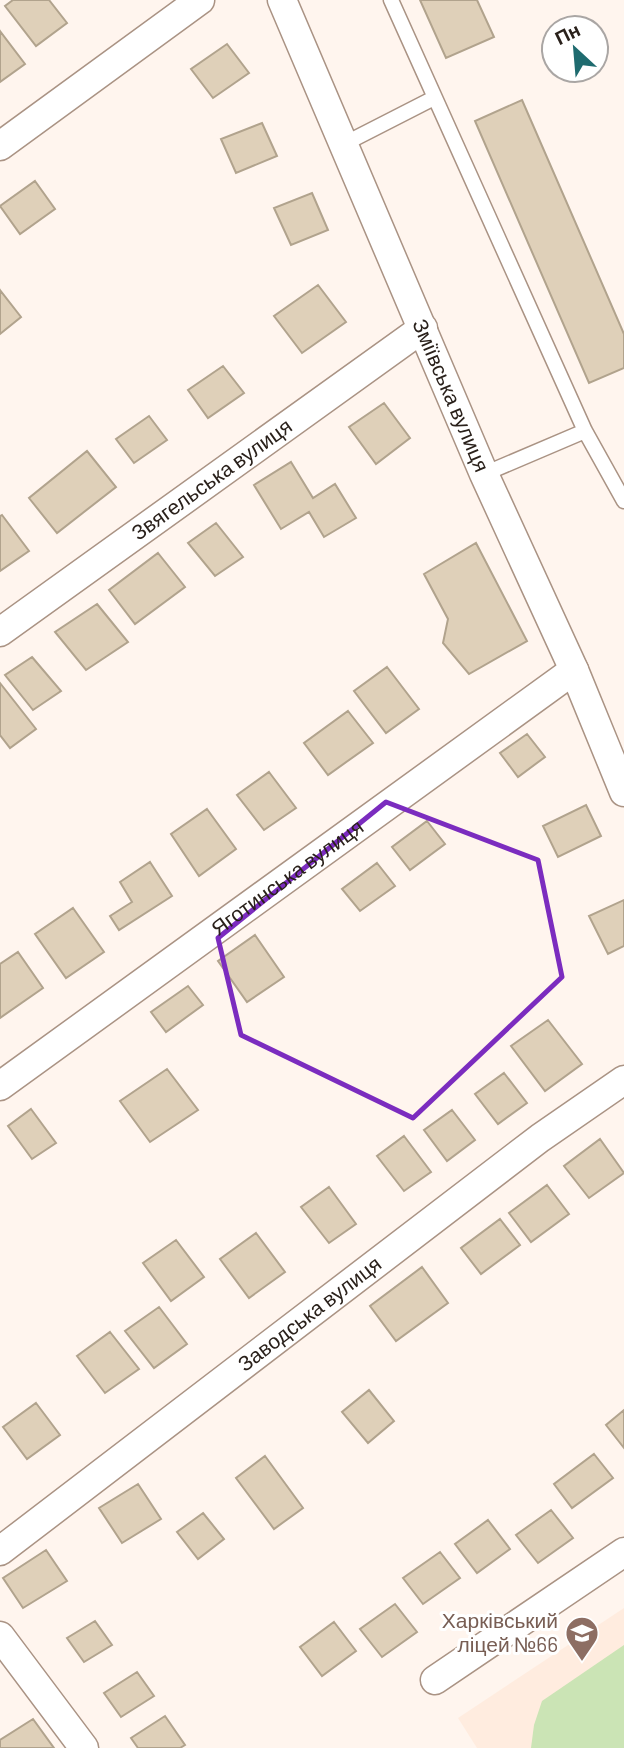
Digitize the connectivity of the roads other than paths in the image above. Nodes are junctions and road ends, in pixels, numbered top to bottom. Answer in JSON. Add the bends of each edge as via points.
{"nodes":[{"id":1,"x":200,"y":0,"type":"edge"},
{"id":2,"x":282,"y":0,"type":"edge"},
{"id":3,"x":391,"y":0,"type":"edge"},
{"id":4,"x":434,"y":99,"type":"junction"},
{"id":5,"x":344,"y":144,"type":"junction"},
{"id":6,"x":0,"y":146,"type":"edge"},
{"id":7,"x":423,"y":328,"type":"junction"},
{"id":8,"x":585,"y":430,"type":"junction"},
{"id":9,"x":484,"y":474,"type":"junction"},
{"id":10,"x":624,"y":500,"type":"edge"},
{"id":11,"x":0,"y":632,"type":"edge"},
{"id":12,"x":574,"y":670,"type":"junction"},
{"id":13,"x":622,"y":783,"type":"edge"},
{"id":14,"x":624,"y":1080,"type":"edge"},
{"id":15,"x":0,"y":1086,"type":"edge"},
{"id":16,"x":0,"y":1551,"type":"edge"},
{"id":17,"x":624,"y":1552,"type":"edge"},
{"id":18,"x":0,"y":1636,"type":"edge"},
{"id":19,"x":435,"y":1680,"type":"dead end"},
{"id":20,"x":84,"y":1748,"type":"edge"}],
"edges":[{"from":1,"to":6,"type":"street"},
{"from":2,"to":5,"type":"street","name":"Зміївська вулиця"},
{"from":3,"to":4,"type":"lane"},
{"from":4,"to":5,"type":"lane"},
{"from":4,"to":8,"type":"lane"},
{"from":5,"to":7,"type":"street","name":"Зміївська вулиця"},
{"from":7,"to":9,"type":"street","name":"Зміївська вулиця"},
{"from":7,"to":11,"type":"street","name":"Звягельська вулиця"},
{"from":8,"to":9,"type":"lane"},
{"from":8,"to":10,"type":"lane"},
{"from":9,"to":12,"type":"street","name":"Зміївська вулиця"},
{"from":12,"to":13,"type":"street","name":"Зміївська вулиця"},
{"from":12,"to":15,"type":"street","name":"Яготинська вулиця"},
{"from":14,"to":16,"type":"street","name":"Заводська вулиця","via":[[540,1138]]},
{"from":17,"to":19,"type":"street"},
{"from":18,"to":20,"type":"street"}]}
